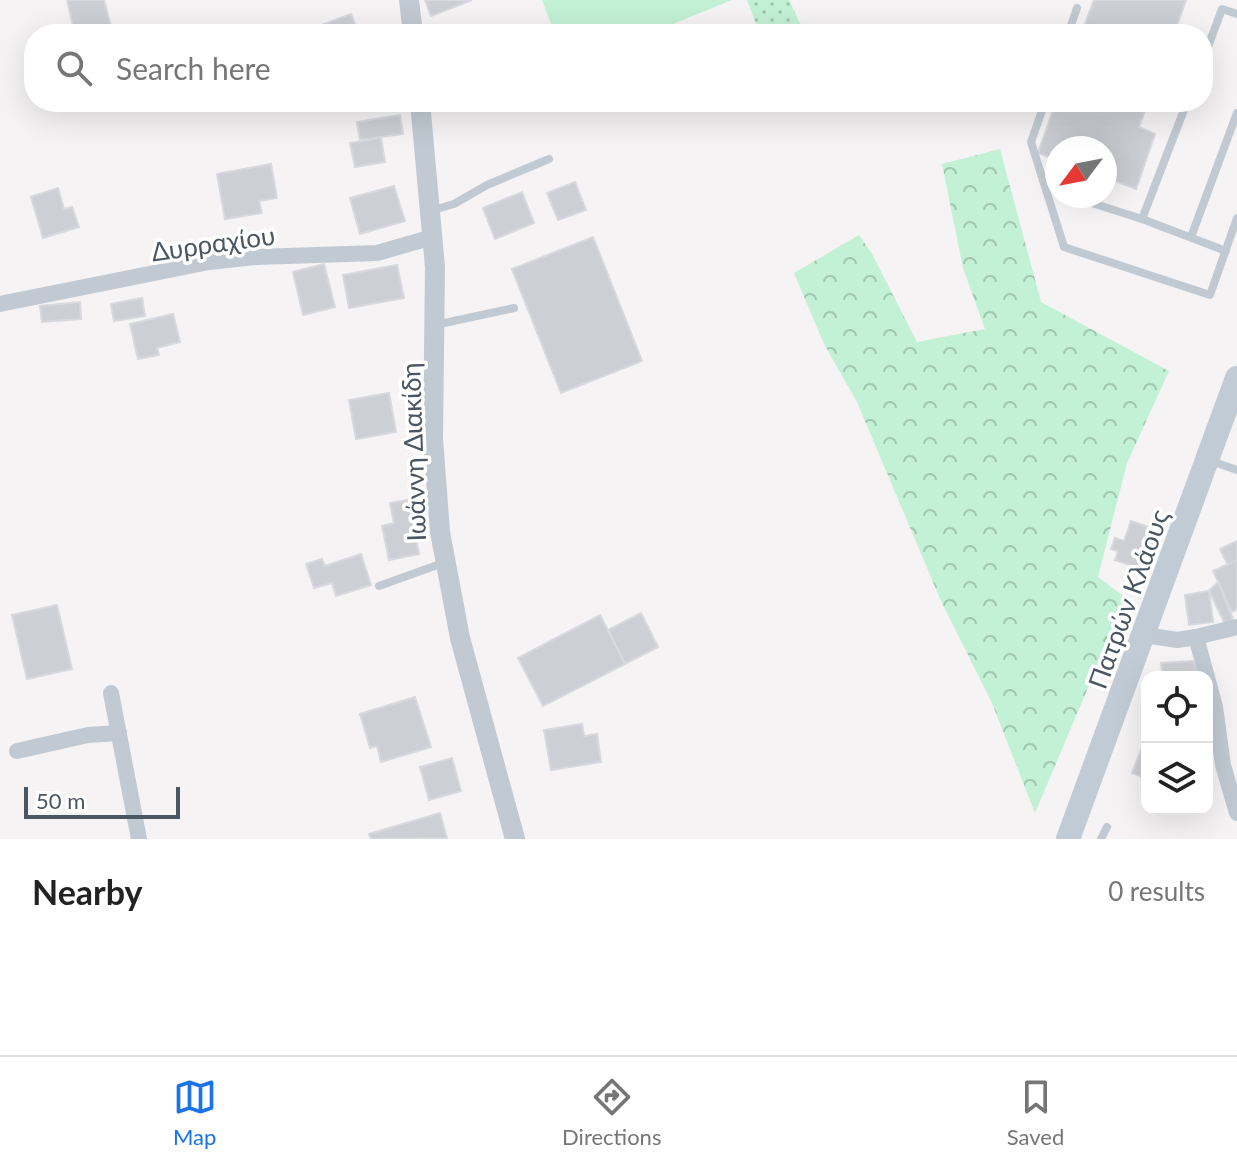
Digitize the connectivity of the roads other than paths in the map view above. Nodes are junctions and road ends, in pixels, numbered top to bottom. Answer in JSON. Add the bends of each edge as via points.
{"nodes":[{"id":1,"x":409,"y":0,"type":"edge"},
{"id":2,"x":1077,"y":8,"type":"dead end"},
{"id":3,"x":1237,"y":14,"type":"edge"},
{"id":4,"x":412,"y":24,"type":"edge"},
{"id":5,"x":1071,"y":24,"type":"edge"},
{"id":6,"x":1213,"y":33,"type":"edge"},
{"id":7,"x":421,"y":112,"type":"edge"},
{"id":8,"x":1042,"y":112,"type":"edge"},
{"id":9,"x":1183,"y":112,"type":"edge"},
{"id":10,"x":1237,"y":113,"type":"edge"},
{"id":11,"x":549,"y":159,"type":"dead end"},
{"id":12,"x":1045,"y":188,"type":"edge"},
{"id":13,"x":1051,"y":208,"type":"edge"},
{"id":14,"x":1108,"y":208,"type":"edge"},
{"id":15,"x":431,"y":211,"type":"junction"},
{"id":16,"x":1237,"y":218,"type":"edge"},
{"id":17,"x":1142,"y":219,"type":"junction"},
{"id":18,"x":433,"y":237,"type":"junction"},
{"id":19,"x":1191,"y":237,"type":"junction"},
{"id":20,"x":1226,"y":251,"type":"junction"},
{"id":21,"x":0,"y":304,"type":"edge"},
{"id":22,"x":514,"y":308,"type":"dead end"},
{"id":23,"x":435,"y":326,"type":"junction"},
{"id":24,"x":1237,"y":378,"type":"edge"},
{"id":25,"x":1209,"y":460,"type":"junction"},
{"id":26,"x":1237,"y":470,"type":"edge"},
{"id":27,"x":444,"y":563,"type":"junction"},
{"id":28,"x":379,"y":586,"type":"dead end"},
{"id":29,"x":1237,"y":627,"type":"edge"},
{"id":30,"x":1145,"y":635,"type":"junction"},
{"id":31,"x":1196,"y":637,"type":"junction"},
{"id":32,"x":1205,"y":671,"type":"edge"},
{"id":33,"x":111,"y":693,"type":"dead end"},
{"id":34,"x":1213,"y":700,"type":"edge"},
{"id":35,"x":119,"y":733,"type":"junction"},
{"id":36,"x":17,"y":751,"type":"dead end"},
{"id":37,"x":1237,"y":813,"type":"edge"},
{"id":38,"x":1107,"y":827,"type":"dead end"},
{"id":39,"x":139,"y":839,"type":"edge"},
{"id":40,"x":515,"y":839,"type":"edge"},
{"id":41,"x":1068,"y":839,"type":"edge"},
{"id":42,"x":1101,"y":839,"type":"edge"}],
"edges":[{"from":1,"to":4,"type":"street"},
{"from":2,"to":5,"type":"lane"},
{"from":3,"to":6,"type":"lane","via":[[1222,9]]},
{"from":7,"to":15,"type":"street","name":"Ιωάννη Διακίδη"},
{"from":8,"to":12,"type":"lane","via":[[1031,142]]},
{"from":9,"to":17,"type":"lane"},
{"from":10,"to":19,"type":"lane"},
{"from":11,"to":15,"type":"lane"},
{"from":13,"to":20,"type":"lane","via":[[1064,247],[1210,295]]},
{"from":14,"to":17,"type":"lane"},
{"from":15,"to":18,"type":"street","name":"Ιωάννη Διακίδη"},
{"from":16,"to":20,"type":"lane"},
{"from":17,"to":19,"type":"lane"},
{"from":18,"to":21,"type":"street","name":"Δυρραχίου","via":[[377,253],[219,261]]},
{"from":18,"to":23,"type":"street","name":"Ιωάννη Διακίδη"},
{"from":19,"to":20,"type":"lane"},
{"from":22,"to":23,"type":"lane"},
{"from":23,"to":27,"type":"street","name":"Ιωάννη Διακίδη","via":[[434,470]]},
{"from":24,"to":25,"type":"main road","name":"Πατρών Κλάους"},
{"from":25,"to":26,"type":"lane"},
{"from":25,"to":30,"type":"main road","name":"Πατρών Κλάους"},
{"from":27,"to":28,"type":"lane"},
{"from":27,"to":40,"type":"street","name":"Ιωάννη Διακίδη"},
{"from":29,"to":31,"type":"street"},
{"from":30,"to":31,"type":"street"},
{"from":30,"to":41,"type":"main road","name":"Πατρών Κλάους"},
{"from":31,"to":32,"type":"street"},
{"from":33,"to":35,"type":"street"},
{"from":34,"to":37,"type":"street"},
{"from":35,"to":36,"type":"street"},
{"from":35,"to":39,"type":"street"},
{"from":38,"to":42,"type":"lane"}]}
